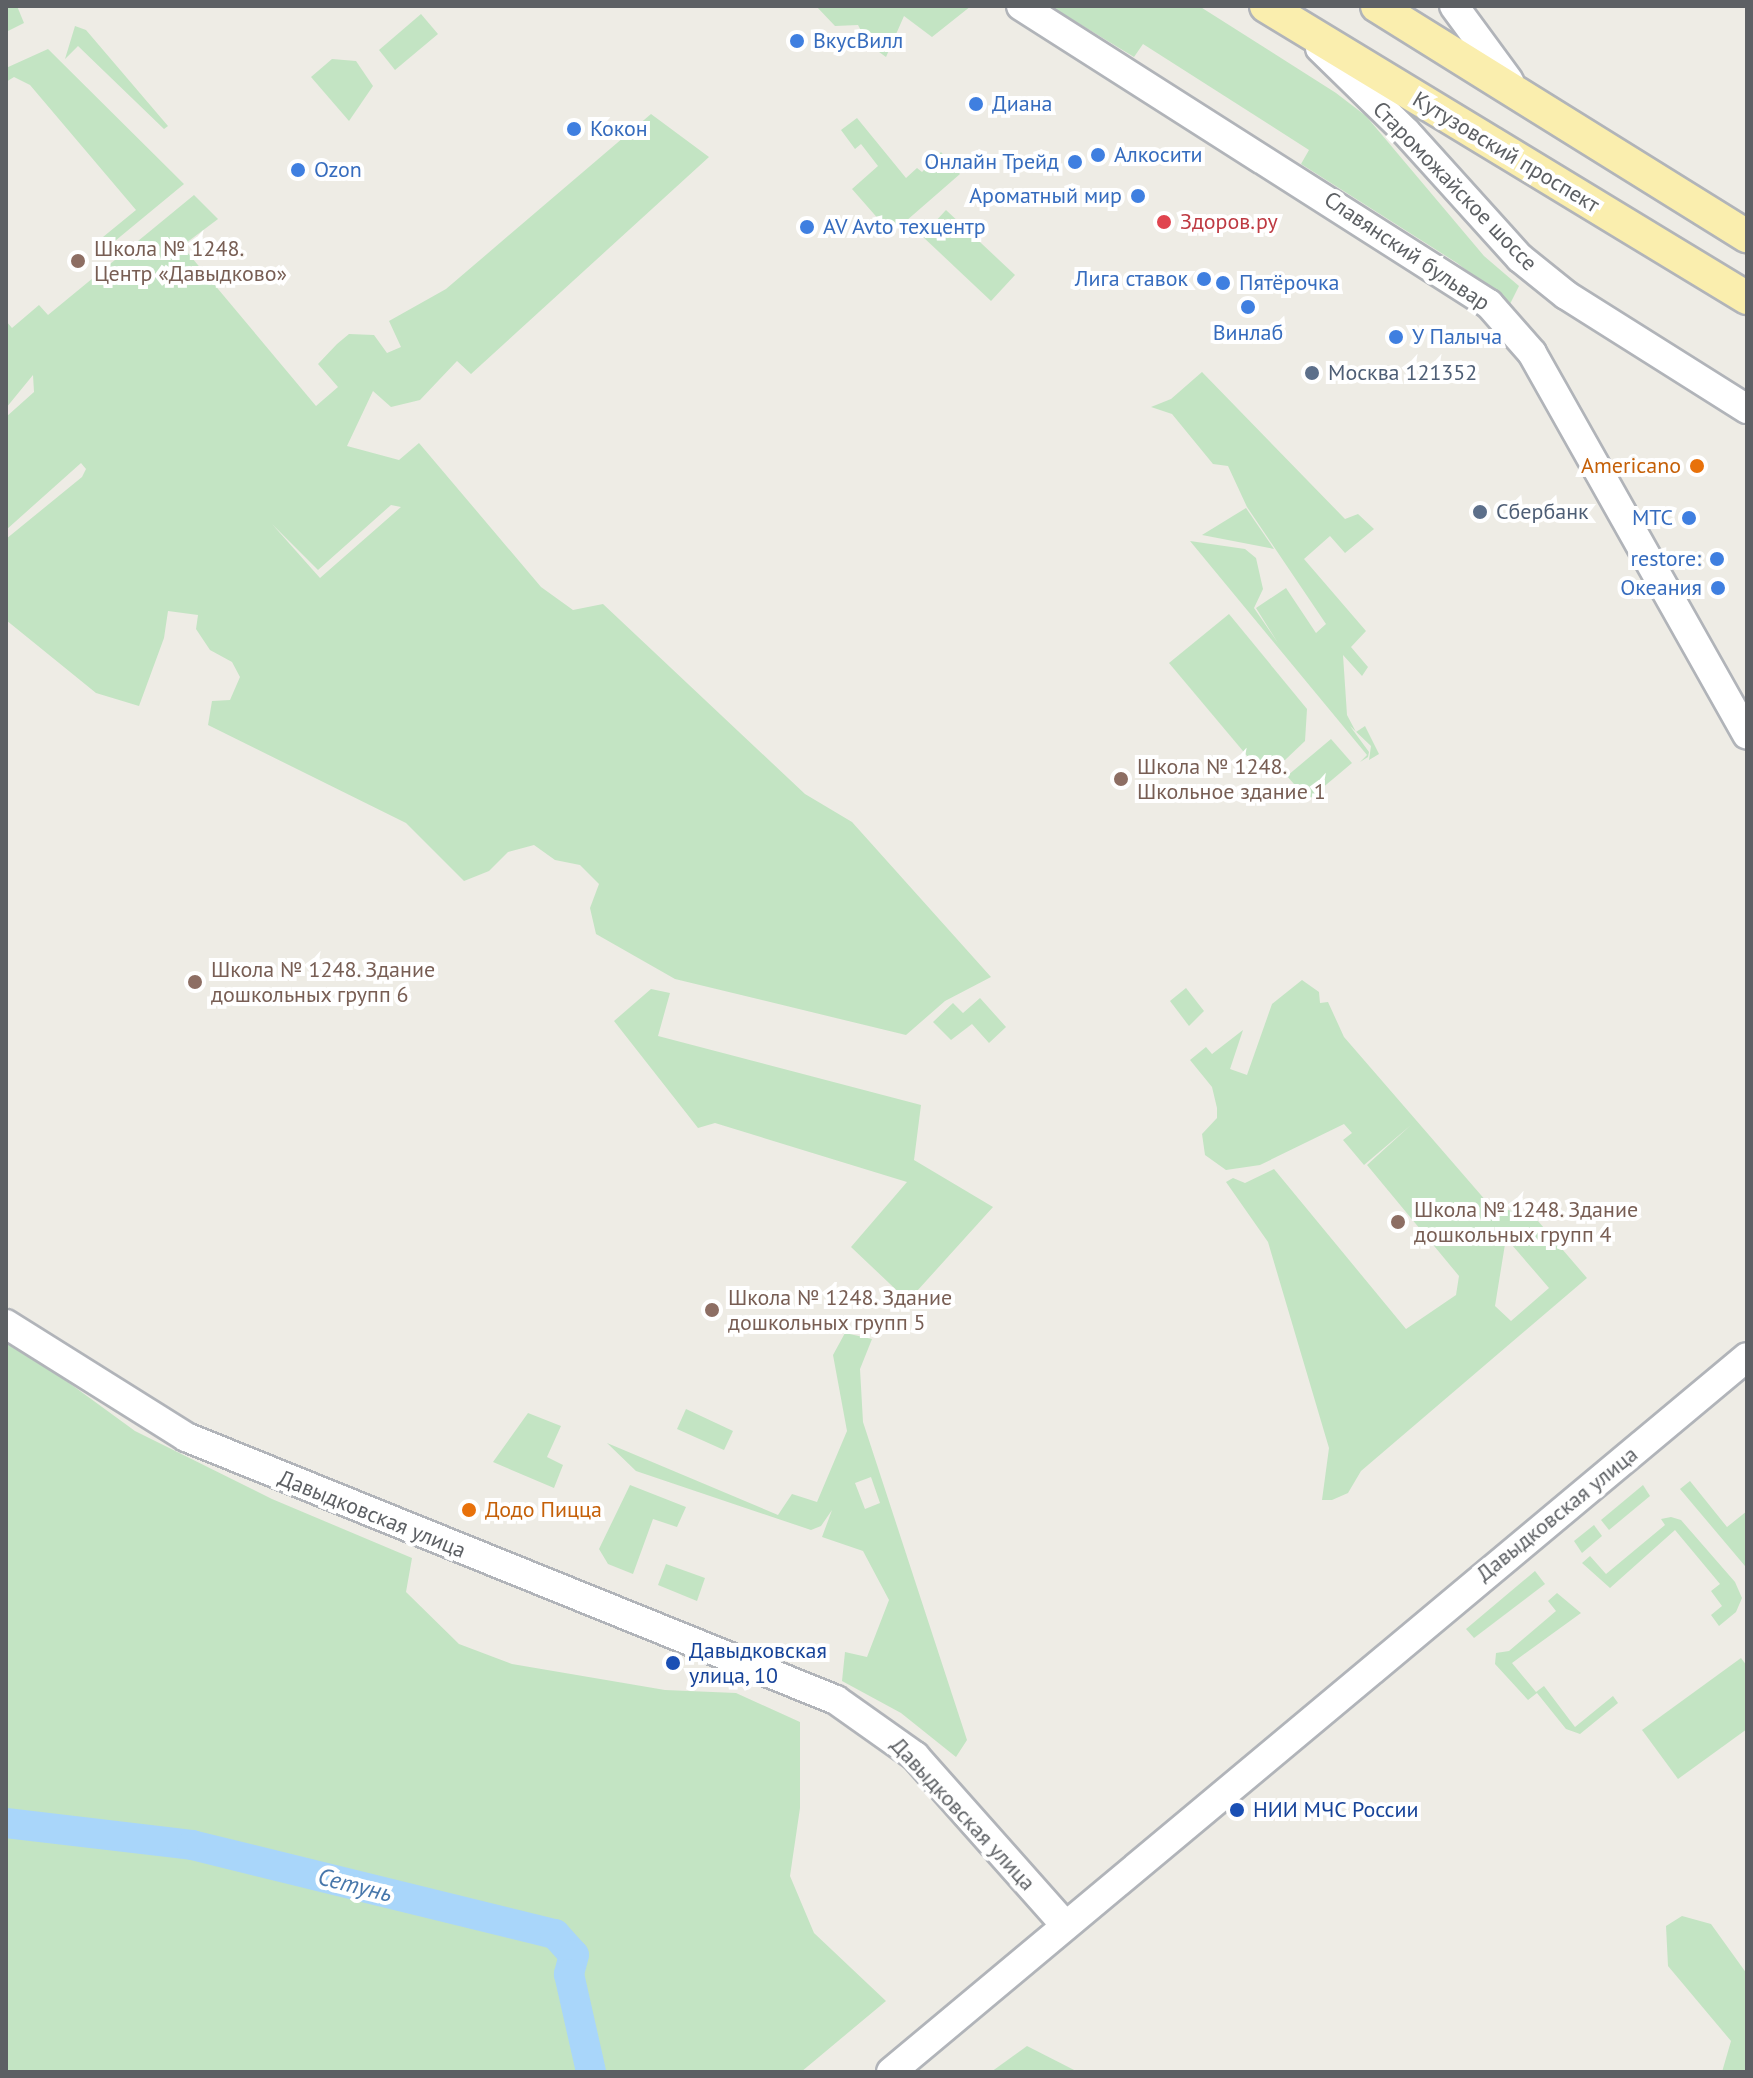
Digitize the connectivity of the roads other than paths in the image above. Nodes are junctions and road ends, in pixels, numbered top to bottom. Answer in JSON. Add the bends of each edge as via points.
{"nodes":[{"id":1,"x":1021,"y":6,"type":"edge"},
{"id":2,"x":1266,"y":6,"type":"edge"},
{"id":3,"x":1377,"y":6,"type":"edge"},
{"id":4,"x":1454,"y":6,"type":"edge"},
{"id":5,"x":1296,"y":25,"type":"junction"},
{"id":6,"x":1523,"y":96,"type":"junction"},
{"id":7,"x":1747,"y":236,"type":"edge"},
{"id":8,"x":1747,"y":298,"type":"edge"},
{"id":9,"x":1747,"y":409,"type":"edge"},
{"id":10,"x":1747,"y":735,"type":"edge"},
{"id":11,"x":6,"y":1324,"type":"edge"},
{"id":12,"x":1747,"y":1357,"type":"edge"},
{"id":13,"x":1065,"y":1925,"type":"junction"},
{"id":14,"x":891,"y":2072,"type":"edge"}],
"edges":[{"from":1,"to":10,"type":"street","name":"Славянский бульвар","via":[[1489,304],[1539,365]]},
{"from":2,"to":5,"type":"main road","name":"Кутузовский проспект"},
{"from":3,"to":6,"type":"main road"},
{"from":4,"to":6,"type":"street","via":[[1484,53]]},
{"from":5,"to":8,"type":"main road","name":"Кутузовский проспект"},
{"from":5,"to":9,"type":"street","name":"Староможайское шоссе","via":[[1406,132],[1520,258],[1566,295]]},
{"from":6,"to":7,"type":"main road"},
{"from":11,"to":13,"type":"street","name":"Давыдковская улица","via":[[186,1437],[836,1700],[915,1756]]},
{"from":12,"to":13,"type":"street","name":"Давыдковская улица"},
{"from":13,"to":14,"type":"street"}]}
